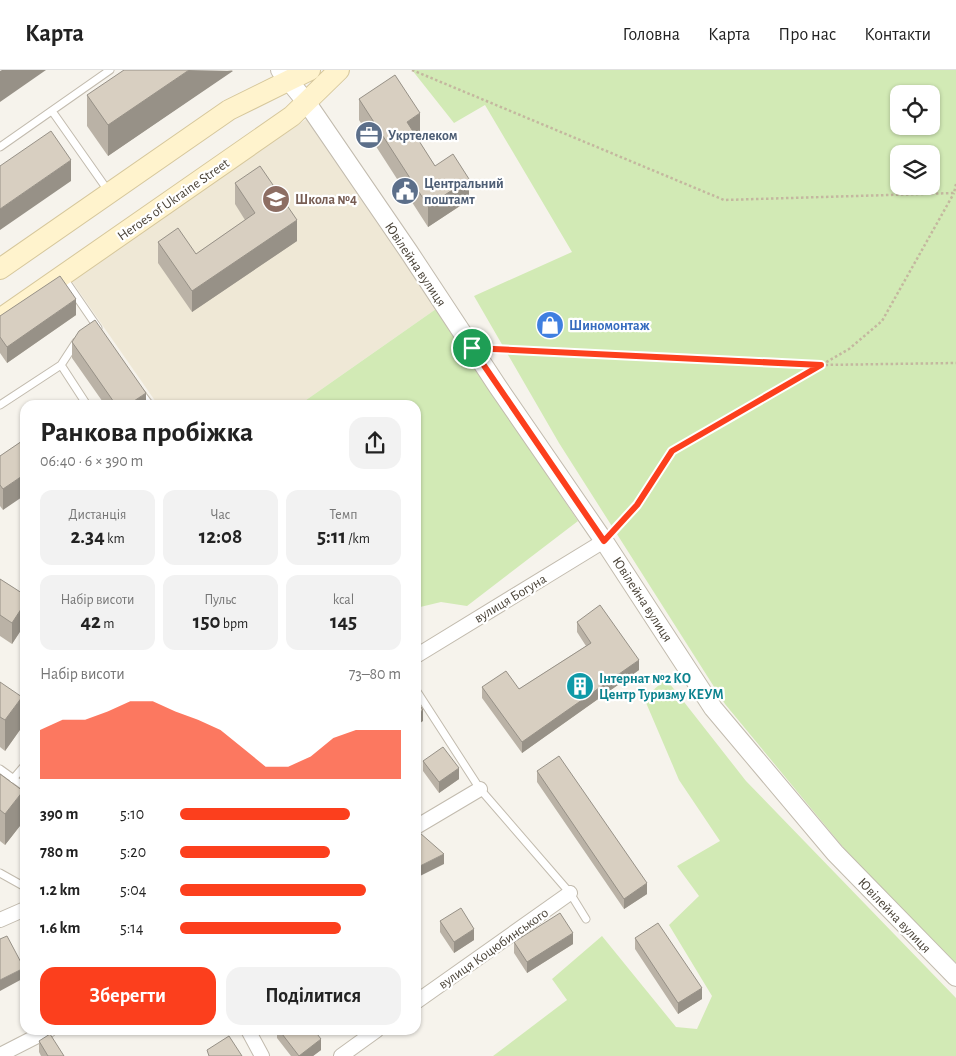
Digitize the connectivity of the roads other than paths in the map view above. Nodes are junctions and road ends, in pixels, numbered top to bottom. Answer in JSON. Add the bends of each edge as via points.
{"nodes":[{"id":1,"x":110,"y":70,"type":"edge"},
{"id":2,"x":310,"y":70,"type":"edge"},
{"id":3,"x":338,"y":70,"type":"edge"},
{"id":4,"x":283,"y":75,"type":"edge"},
{"id":5,"x":307,"y":103,"type":"junction"},
{"id":6,"x":52,"y":110,"type":"junction"},
{"id":7,"x":0,"y":147,"type":"edge"},
{"id":8,"x":110,"y":194,"type":"junction"},
{"id":9,"x":0,"y":269,"type":"edge"},
{"id":10,"x":62,"y":276,"type":"junction"},
{"id":11,"x":91,"y":318,"type":"junction"},
{"id":12,"x":0,"y":319,"type":"edge"},
{"id":13,"x":86,"y":326,"type":"edge"},
{"id":14,"x":81,"y":334,"type":"edge"},
{"id":15,"x":102,"y":334,"type":"edge"},
{"id":16,"x":61,"y":365,"type":"junction"},
{"id":17,"x":139,"y":389,"type":"edge"},
{"id":18,"x":84,"y":400,"type":"edge"},
{"id":19,"x":147,"y":400,"type":"edge"},
{"id":20,"x":0,"y":405,"type":"edge"},
{"id":21,"x":604,"y":541,"type":"junction"},
{"id":22,"x":421,"y":653,"type":"edge"},
{"id":23,"x":0,"y":691,"type":"edge"},
{"id":24,"x":421,"y":698,"type":"edge"},
{"id":25,"x":20,"y":705,"type":"edge"},
{"id":26,"x":0,"y":769,"type":"edge"},
{"id":27,"x":20,"y":771,"type":"edge"},
{"id":28,"x":13,"y":779,"type":"junction"},
{"id":29,"x":20,"y":784,"type":"edge"},
{"id":30,"x":480,"y":789,"type":"junction"},
{"id":31,"x":421,"y":823,"type":"edge"},
{"id":32,"x":0,"y":872,"type":"edge"},
{"id":33,"x":20,"y":884,"type":"edge"},
{"id":34,"x":570,"y":893,"type":"junction"},
{"id":35,"x":20,"y":911,"type":"edge"},
{"id":36,"x":586,"y":919,"type":"dead end"},
{"id":37,"x":0,"y":920,"type":"edge"},
{"id":38,"x":956,"y":977,"type":"edge"},
{"id":39,"x":421,"y":998,"type":"edge"},
{"id":40,"x":39,"y":1035,"type":"edge"},
{"id":41,"x":251,"y":1035,"type":"edge"},
{"id":42,"x":370,"y":1035,"type":"edge"},
{"id":43,"x":0,"y":1055,"type":"edge"},
{"id":44,"x":262,"y":1056,"type":"edge"},
{"id":45,"x":341,"y":1056,"type":"edge"}],
"edges":[{"from":1,"to":6,"type":"lane"},
{"from":2,"to":4,"type":"main road"},
{"from":3,"to":5,"type":"main road","name":"Heroes of Ukraine Street"},
{"from":4,"to":5,"type":"street","name":"Ювілейна вулиця"},
{"from":4,"to":8,"type":"main road"},
{"from":5,"to":10,"type":"main road","name":"Heroes of Ukraine Street"},
{"from":5,"to":21,"type":"street","name":"Ювілейна вулиця"},
{"from":6,"to":7,"type":"lane"},
{"from":6,"to":8,"type":"lane"},
{"from":8,"to":9,"type":"main road"},
{"from":10,"to":11,"type":"lane"},
{"from":10,"to":12,"type":"main road","name":"Heroes of Ukraine Street"},
{"from":11,"to":13,"type":"lane"},
{"from":11,"to":15,"type":"lane"},
{"from":14,"to":16,"type":"lane"},
{"from":16,"to":18,"type":"lane"},
{"from":16,"to":20,"type":"lane"},
{"from":17,"to":19,"type":"lane"},
{"from":21,"to":22,"type":"street","name":"вулиця Богуна"},
{"from":21,"to":38,"type":"street","name":"Ювілейна вулиця","via":[[713,708],[835,853]]},
{"from":23,"to":25,"type":"lane"},
{"from":24,"to":30,"type":"lane"},
{"from":26,"to":28,"type":"lane"},
{"from":27,"to":28,"type":"lane"},
{"from":28,"to":29,"type":"lane"},
{"from":30,"to":31,"type":"street"},
{"from":30,"to":34,"type":"lane"},
{"from":32,"to":33,"type":"lane"},
{"from":34,"to":36,"type":"lane"},
{"from":34,"to":39,"type":"street","name":"вулиця Коцюбинського"},
{"from":35,"to":37,"type":"street"},
{"from":40,"to":43,"type":"street"},
{"from":41,"to":44,"type":"street"},
{"from":42,"to":45,"type":"street"}]}
